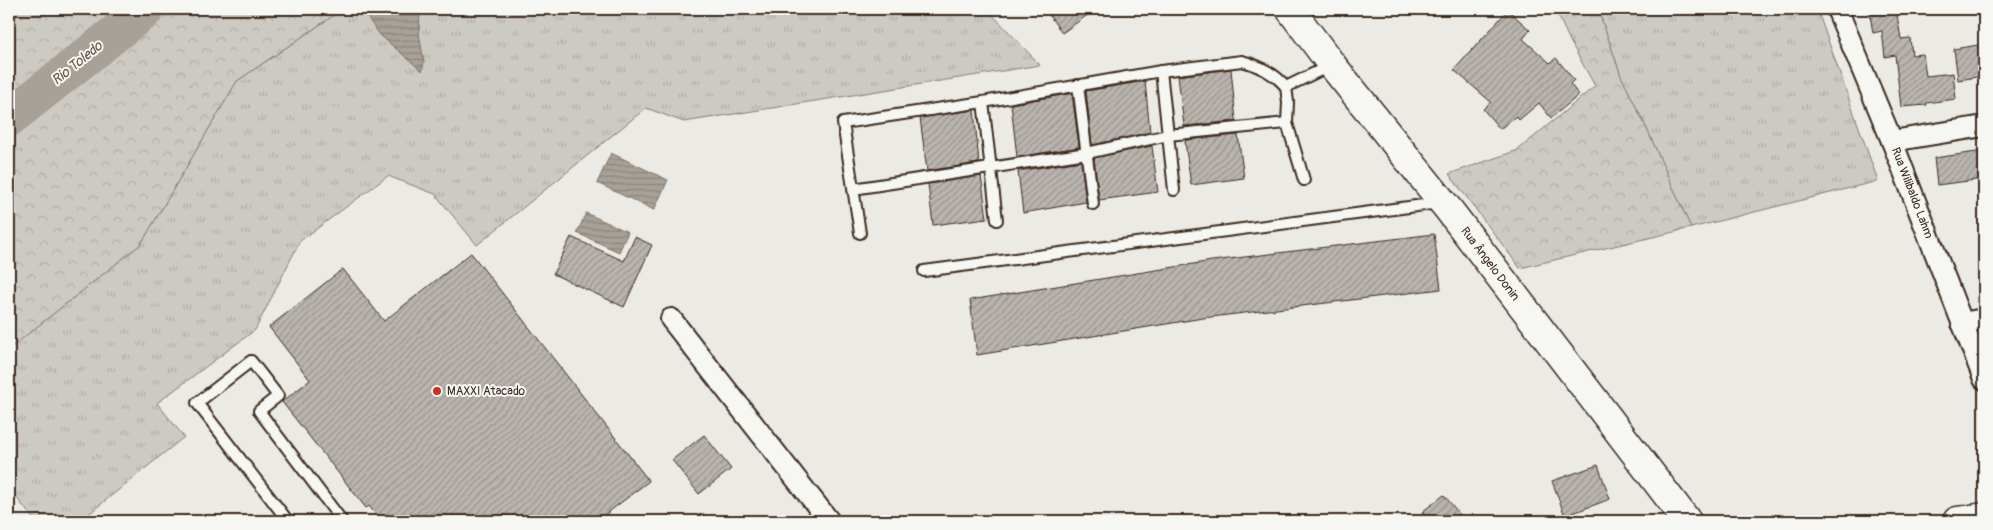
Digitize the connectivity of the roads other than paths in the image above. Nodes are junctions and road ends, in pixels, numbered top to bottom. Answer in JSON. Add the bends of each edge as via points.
{"nodes":[{"id":1,"x":1290,"y":9,"type":"edge"},
{"id":2,"x":1837,"y":9,"type":"edge"},
{"id":3,"x":1332,"y":65,"type":"junction"},
{"id":4,"x":1161,"y":71,"type":"junction"},
{"id":5,"x":1078,"y":85,"type":"junction"},
{"id":6,"x":1286,"y":87,"type":"junction"},
{"id":7,"x":983,"y":102,"type":"junction"},
{"id":8,"x":1287,"y":123,"type":"junction"},
{"id":9,"x":1984,"y":126,"type":"edge"},
{"id":10,"x":1168,"y":135,"type":"junction"},
{"id":11,"x":1892,"y":141,"type":"junction"},
{"id":12,"x":1087,"y":153,"type":"junction"},
{"id":13,"x":991,"y":168,"type":"junction"},
{"id":14,"x":1304,"y":180,"type":"dead end"},
{"id":15,"x":853,"y":189,"type":"junction"},
{"id":16,"x":1174,"y":190,"type":"dead end"},
{"id":17,"x":1442,"y":202,"type":"junction"},
{"id":18,"x":1093,"y":204,"type":"dead end"},
{"id":19,"x":997,"y":220,"type":"dead end"},
{"id":20,"x":860,"y":233,"type":"dead end"},
{"id":21,"x":924,"y":271,"type":"dead end"},
{"id":22,"x":671,"y":319,"type":"dead end"},
{"id":23,"x":1984,"y":319,"type":"edge"},
{"id":24,"x":1962,"y":323,"type":"junction"},
{"id":25,"x":1984,"y":379,"type":"edge"},
{"id":26,"x":1984,"y":517,"type":"edge"},
{"id":27,"x":288,"y":521,"type":"edge"},
{"id":28,"x":342,"y":521,"type":"edge"},
{"id":29,"x":829,"y":521,"type":"edge"},
{"id":30,"x":1687,"y":521,"type":"edge"},
{"id":31,"x":1957,"y":521,"type":"edge"}],
"edges":[{"from":1,"to":3,"type":"street","name":"Rua Ângelo Donin"},
{"from":2,"to":11,"type":"street","name":"Rua Wilibaldo Lahm"},
{"from":3,"to":6,"type":"lane"},
{"from":3,"to":17,"type":"street","name":"Rua Ângelo Donin"},
{"from":4,"to":5,"type":"lane"},
{"from":4,"to":6,"type":"lane","via":[[1242,61],[1253,64]]},
{"from":4,"to":10,"type":"lane"},
{"from":5,"to":7,"type":"lane"},
{"from":5,"to":12,"type":"lane"},
{"from":6,"to":8,"type":"lane"},
{"from":7,"to":13,"type":"lane"},
{"from":7,"to":15,"type":"lane","via":[[843,123]]},
{"from":8,"to":10,"type":"lane"},
{"from":8,"to":14,"type":"lane"},
{"from":9,"to":11,"type":"street"},
{"from":10,"to":12,"type":"lane"},
{"from":10,"to":16,"type":"lane"},
{"from":11,"to":24,"type":"street","name":"Rua Wilibaldo Lahm"},
{"from":12,"to":13,"type":"lane"},
{"from":12,"to":18,"type":"lane"},
{"from":13,"to":15,"type":"lane"},
{"from":13,"to":19,"type":"lane"},
{"from":15,"to":20,"type":"lane"},
{"from":17,"to":21,"type":"lane"},
{"from":17,"to":30,"type":"street","name":"Rua Ângelo Donin"},
{"from":22,"to":29,"type":"street"},
{"from":23,"to":24,"type":"street"},
{"from":24,"to":25,"type":"street","name":"Rua Wilibaldo Lahm"},
{"from":26,"to":31,"type":"street"},
{"from":27,"to":28,"type":"lane","via":[[197,403],[251,361],[278,396],[259,411]]}]}
